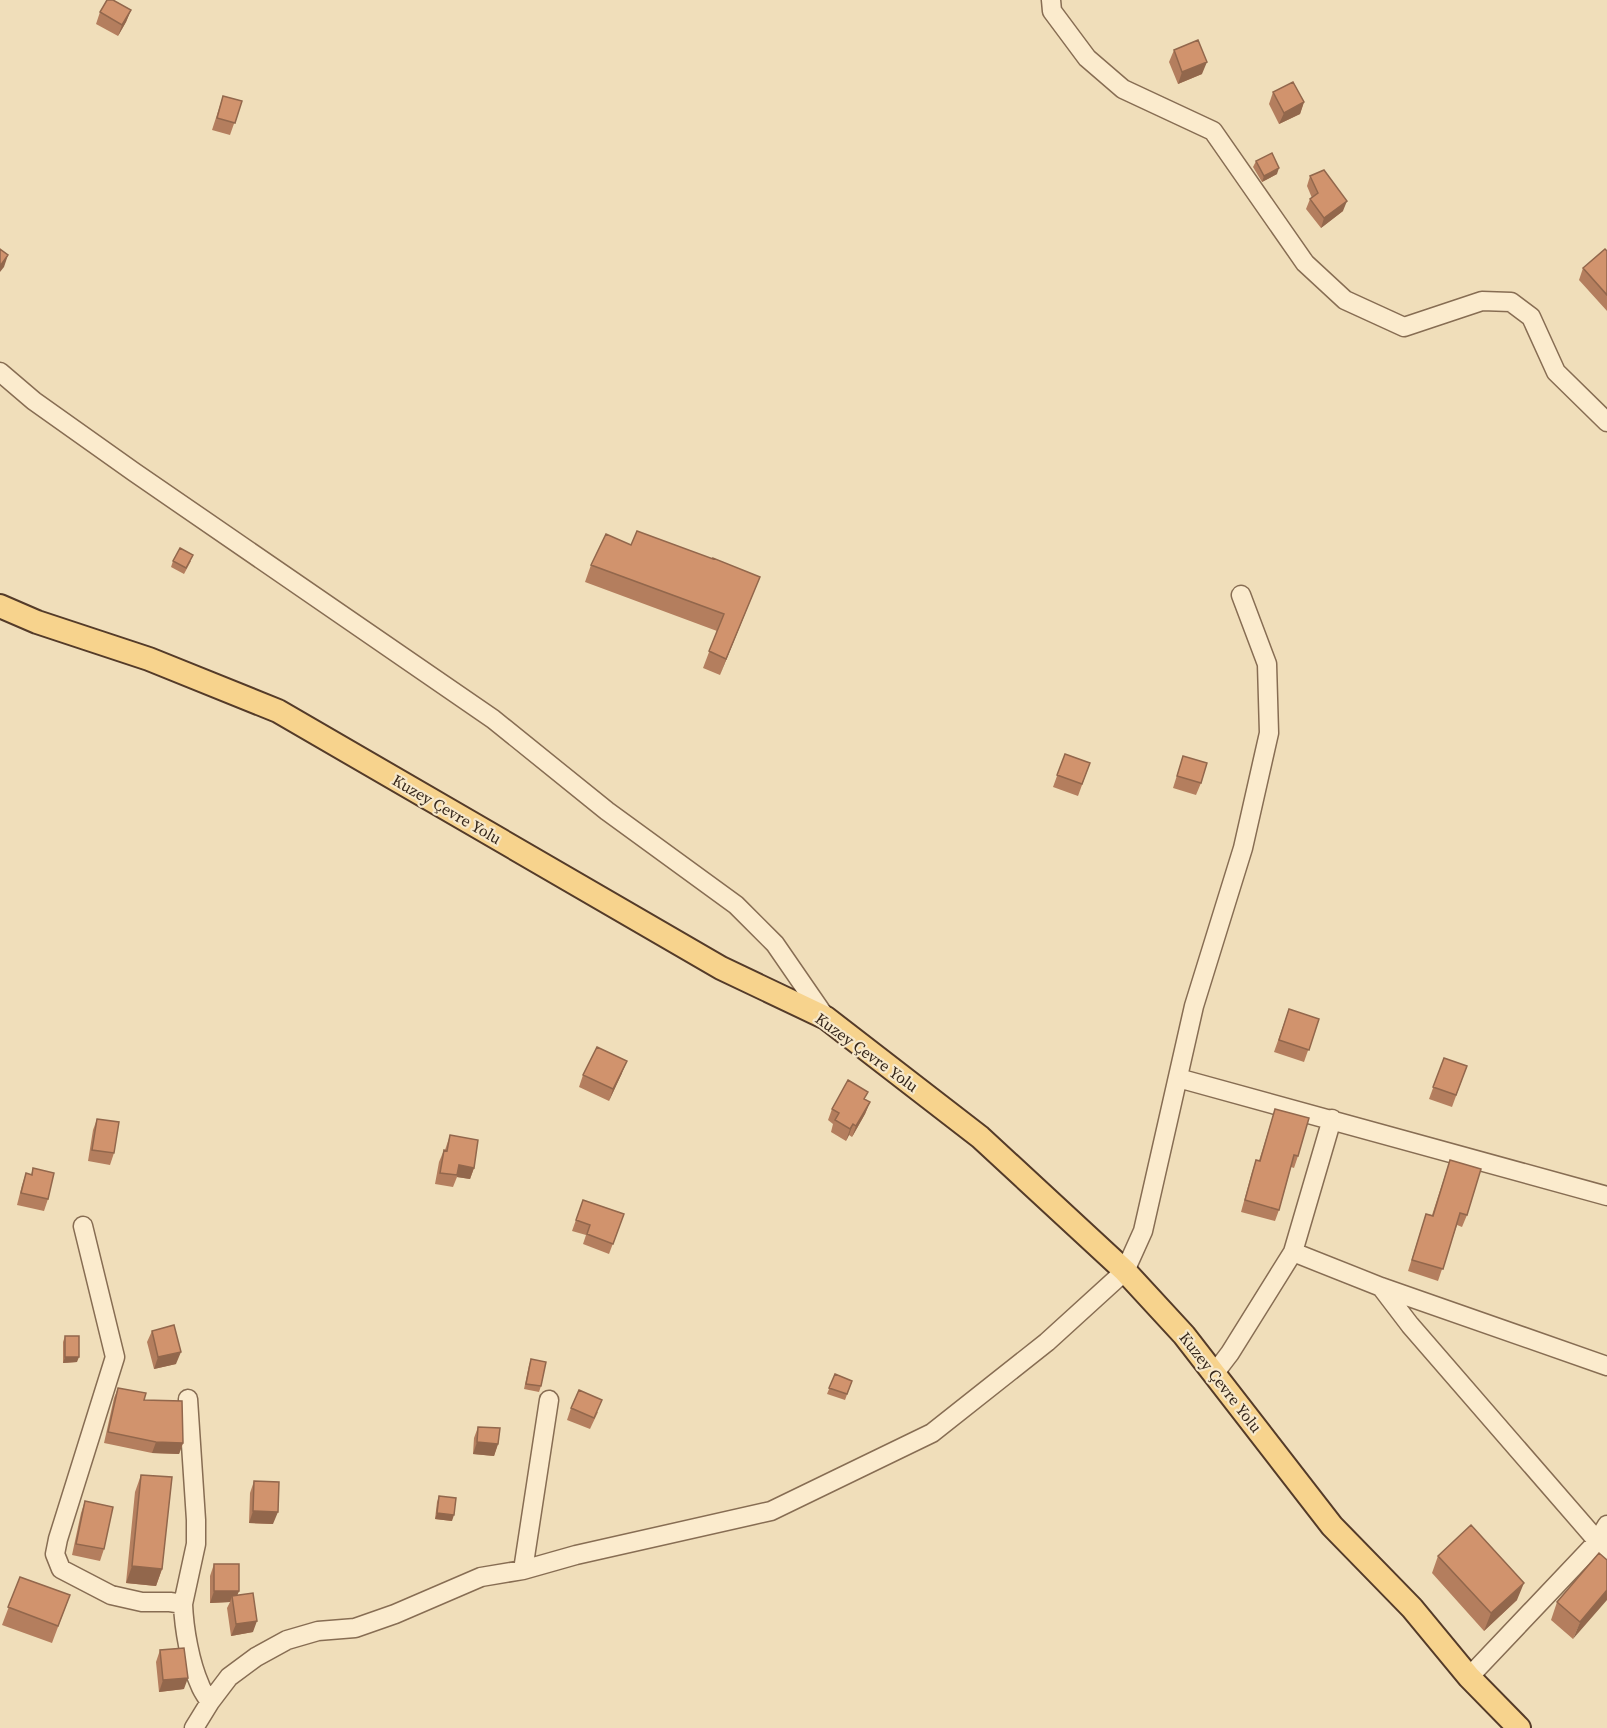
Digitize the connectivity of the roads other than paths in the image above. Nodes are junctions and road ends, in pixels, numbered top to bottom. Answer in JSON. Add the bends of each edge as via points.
{"nodes":[{"id":1,"x":1051,"y":0,"type":"edge"},
{"id":2,"x":0,"y":372,"type":"edge"},
{"id":3,"x":1607,"y":422,"type":"edge"},
{"id":4,"x":1241,"y":595,"type":"dead end"},
{"id":5,"x":0,"y":606,"type":"edge"},
{"id":6,"x":826,"y":1018,"type":"junction"},
{"id":7,"x":1178,"y":1078,"type":"junction"},
{"id":8,"x":1332,"y":1119,"type":"junction"},
{"id":9,"x":1607,"y":1196,"type":"edge"},
{"id":10,"x":83,"y":1226,"type":"dead end"},
{"id":11,"x":1293,"y":1252,"type":"junction"},
{"id":12,"x":1125,"y":1271,"type":"junction"},
{"id":13,"x":1381,"y":1287,"type":"junction"},
{"id":14,"x":1607,"y":1366,"type":"edge"},
{"id":15,"x":1214,"y":1374,"type":"junction"},
{"id":16,"x":188,"y":1400,"type":"dead end"},
{"id":17,"x":549,"y":1400,"type":"dead end"},
{"id":18,"x":1607,"y":1525,"type":"edge"},
{"id":19,"x":1602,"y":1547,"type":"edge"},
{"id":20,"x":523,"y":1570,"type":"junction"},
{"id":21,"x":183,"y":1604,"type":"junction"},
{"id":22,"x":1469,"y":1677,"type":"junction"},
{"id":23,"x":210,"y":1702,"type":"junction"},
{"id":24,"x":194,"y":1728,"type":"edge"},
{"id":25,"x":1519,"y":1728,"type":"edge"}],
"edges":[{"from":1,"to":3,"type":"street","via":[[1052,12],[1086,58],[1123,89],[1213,131],[1305,263],[1345,300],[1404,327],[1482,301],[1511,302],[1531,317],[1556,372]]},
{"from":2,"to":6,"type":"street","via":[[34,401],[493,719],[607,811],[736,905],[775,944]]},
{"from":4,"to":7,"type":"street","via":[[1267,664],[1269,733],[1243,848],[1194,1006]]},
{"from":5,"to":6,"type":"main road","name":"Kuzey Çevre Yolu","via":[[278,711],[721,968]]},
{"from":6,"to":12,"type":"main road","name":"Kuzey Çevre Yolu","via":[[980,1137]]},
{"from":7,"to":8,"type":"street"},
{"from":7,"to":12,"type":"street","via":[[1143,1231]]},
{"from":8,"to":9,"type":"street"},
{"from":8,"to":11,"type":"street"},
{"from":10,"to":21,"type":"street","via":[[115,1357],[55,1554],[61,1569],[111,1595],[142,1602]]},
{"from":11,"to":13,"type":"street"},
{"from":11,"to":15,"type":"street"},
{"from":12,"to":15,"type":"main road","name":"Kuzey Çevre Yolu"},
{"from":12,"to":20,"type":"street","via":[[1047,1342],[932,1433],[771,1511]]},
{"from":13,"to":14,"type":"street"},
{"from":13,"to":19,"type":"street","via":[[1410,1326]]},
{"from":15,"to":22,"type":"main road","name":"Kuzey Çevre Yolu","via":[[1332,1526],[1412,1608]]},
{"from":16,"to":21,"type":"street","via":[[196,1544]]},
{"from":17,"to":20,"type":"street"},
{"from":18,"to":19,"type":"street"},
{"from":19,"to":22,"type":"street"},
{"from":20,"to":23,"type":"street","via":[[481,1577],[355,1628],[318,1630],[287,1640],[229,1677]]},
{"from":21,"to":23,"type":"street","via":[[193,1664],[200,1687]]},
{"from":22,"to":25,"type":"main road","name":"Kuzey Çevre Yolu"},
{"from":23,"to":24,"type":"street"}]}
